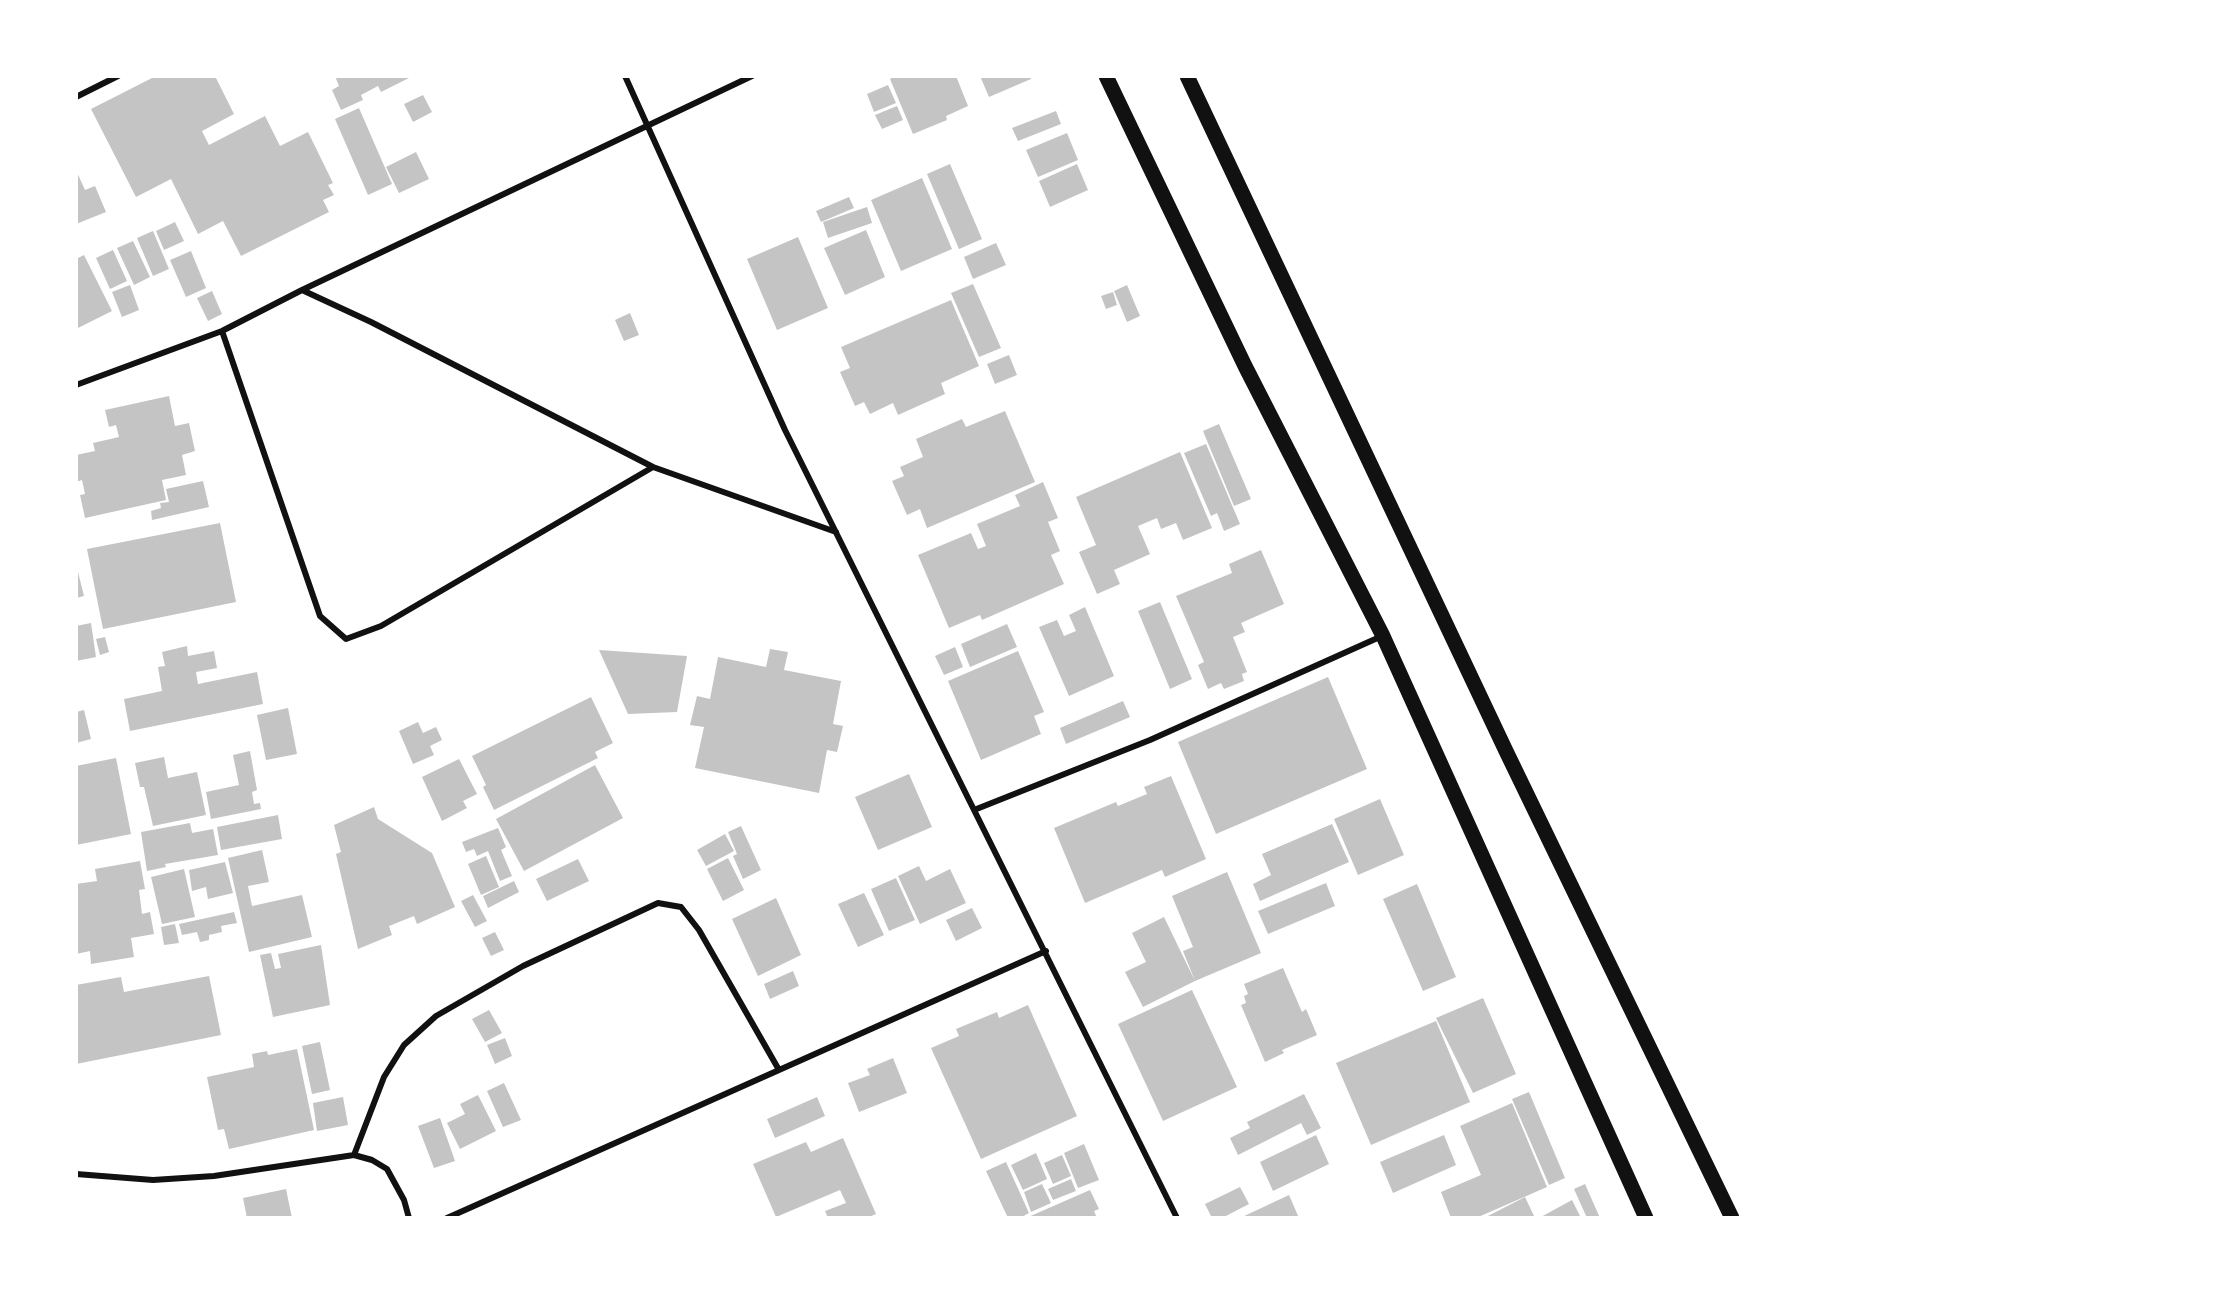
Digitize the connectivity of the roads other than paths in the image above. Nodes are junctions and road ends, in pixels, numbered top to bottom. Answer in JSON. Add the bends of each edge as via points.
{"nodes":[{"id":1,"x":118,"y":76,"type":"edge"},
{"id":2,"x":625,"y":76,"type":"edge"},
{"id":3,"x":752,"y":76,"type":"edge"},
{"id":4,"x":1106,"y":76,"type":"edge"},
{"id":5,"x":1187,"y":76,"type":"edge"},
{"id":6,"x":76,"y":97,"type":"edge"},
{"id":7,"x":649,"y":126,"type":"junction"},
{"id":8,"x":302,"y":290,"type":"junction"},
{"id":9,"x":222,"y":331,"type":"junction"},
{"id":10,"x":76,"y":385,"type":"edge"},
{"id":11,"x":653,"y":467,"type":"junction"},
{"id":12,"x":836,"y":532,"type":"junction"},
{"id":13,"x":1383,"y":636,"type":"junction"},
{"id":14,"x":974,"y":810,"type":"junction"},
{"id":15,"x":1046,"y":951,"type":"junction"},
{"id":16,"x":779,"y":1070,"type":"junction"},
{"id":17,"x":354,"y":1155,"type":"junction"},
{"id":18,"x":76,"y":1174,"type":"edge"},
{"id":19,"x":409,"y":1218,"type":"edge"},
{"id":20,"x":447,"y":1218,"type":"edge"},
{"id":21,"x":1177,"y":1218,"type":"edge"},
{"id":22,"x":1646,"y":1218,"type":"edge"},
{"id":23,"x":1732,"y":1218,"type":"edge"}],
"edges":[{"from":1,"to":6,"type":"street"},
{"from":2,"to":7,"type":"street"},
{"from":3,"to":7,"type":"street"},
{"from":4,"to":13,"type":"main road","via":[[1245,366]]},
{"from":5,"to":23,"type":"main road"},
{"from":7,"to":8,"type":"street"},
{"from":7,"to":12,"type":"street","via":[[785,430]]},
{"from":8,"to":9,"type":"street"},
{"from":8,"to":11,"type":"street"},
{"from":9,"to":10,"type":"street"},
{"from":9,"to":11,"type":"street","via":[[320,616],[346,639],[381,626]]},
{"from":11,"to":12,"type":"street"},
{"from":12,"to":14,"type":"street"},
{"from":13,"to":14,"type":"street","via":[[1150,740]]},
{"from":13,"to":22,"type":"main road"},
{"from":14,"to":15,"type":"street"},
{"from":15,"to":16,"type":"street"},
{"from":15,"to":21,"type":"street"},
{"from":16,"to":17,"type":"street","via":[[699,930],[681,907],[658,903],[523,966],[436,1016],[404,1045],[384,1077]]},
{"from":16,"to":20,"type":"street"},
{"from":17,"to":18,"type":"street","via":[[204,1177],[153,1180]]},
{"from":17,"to":19,"type":"street","via":[[387,1169]]}]}
